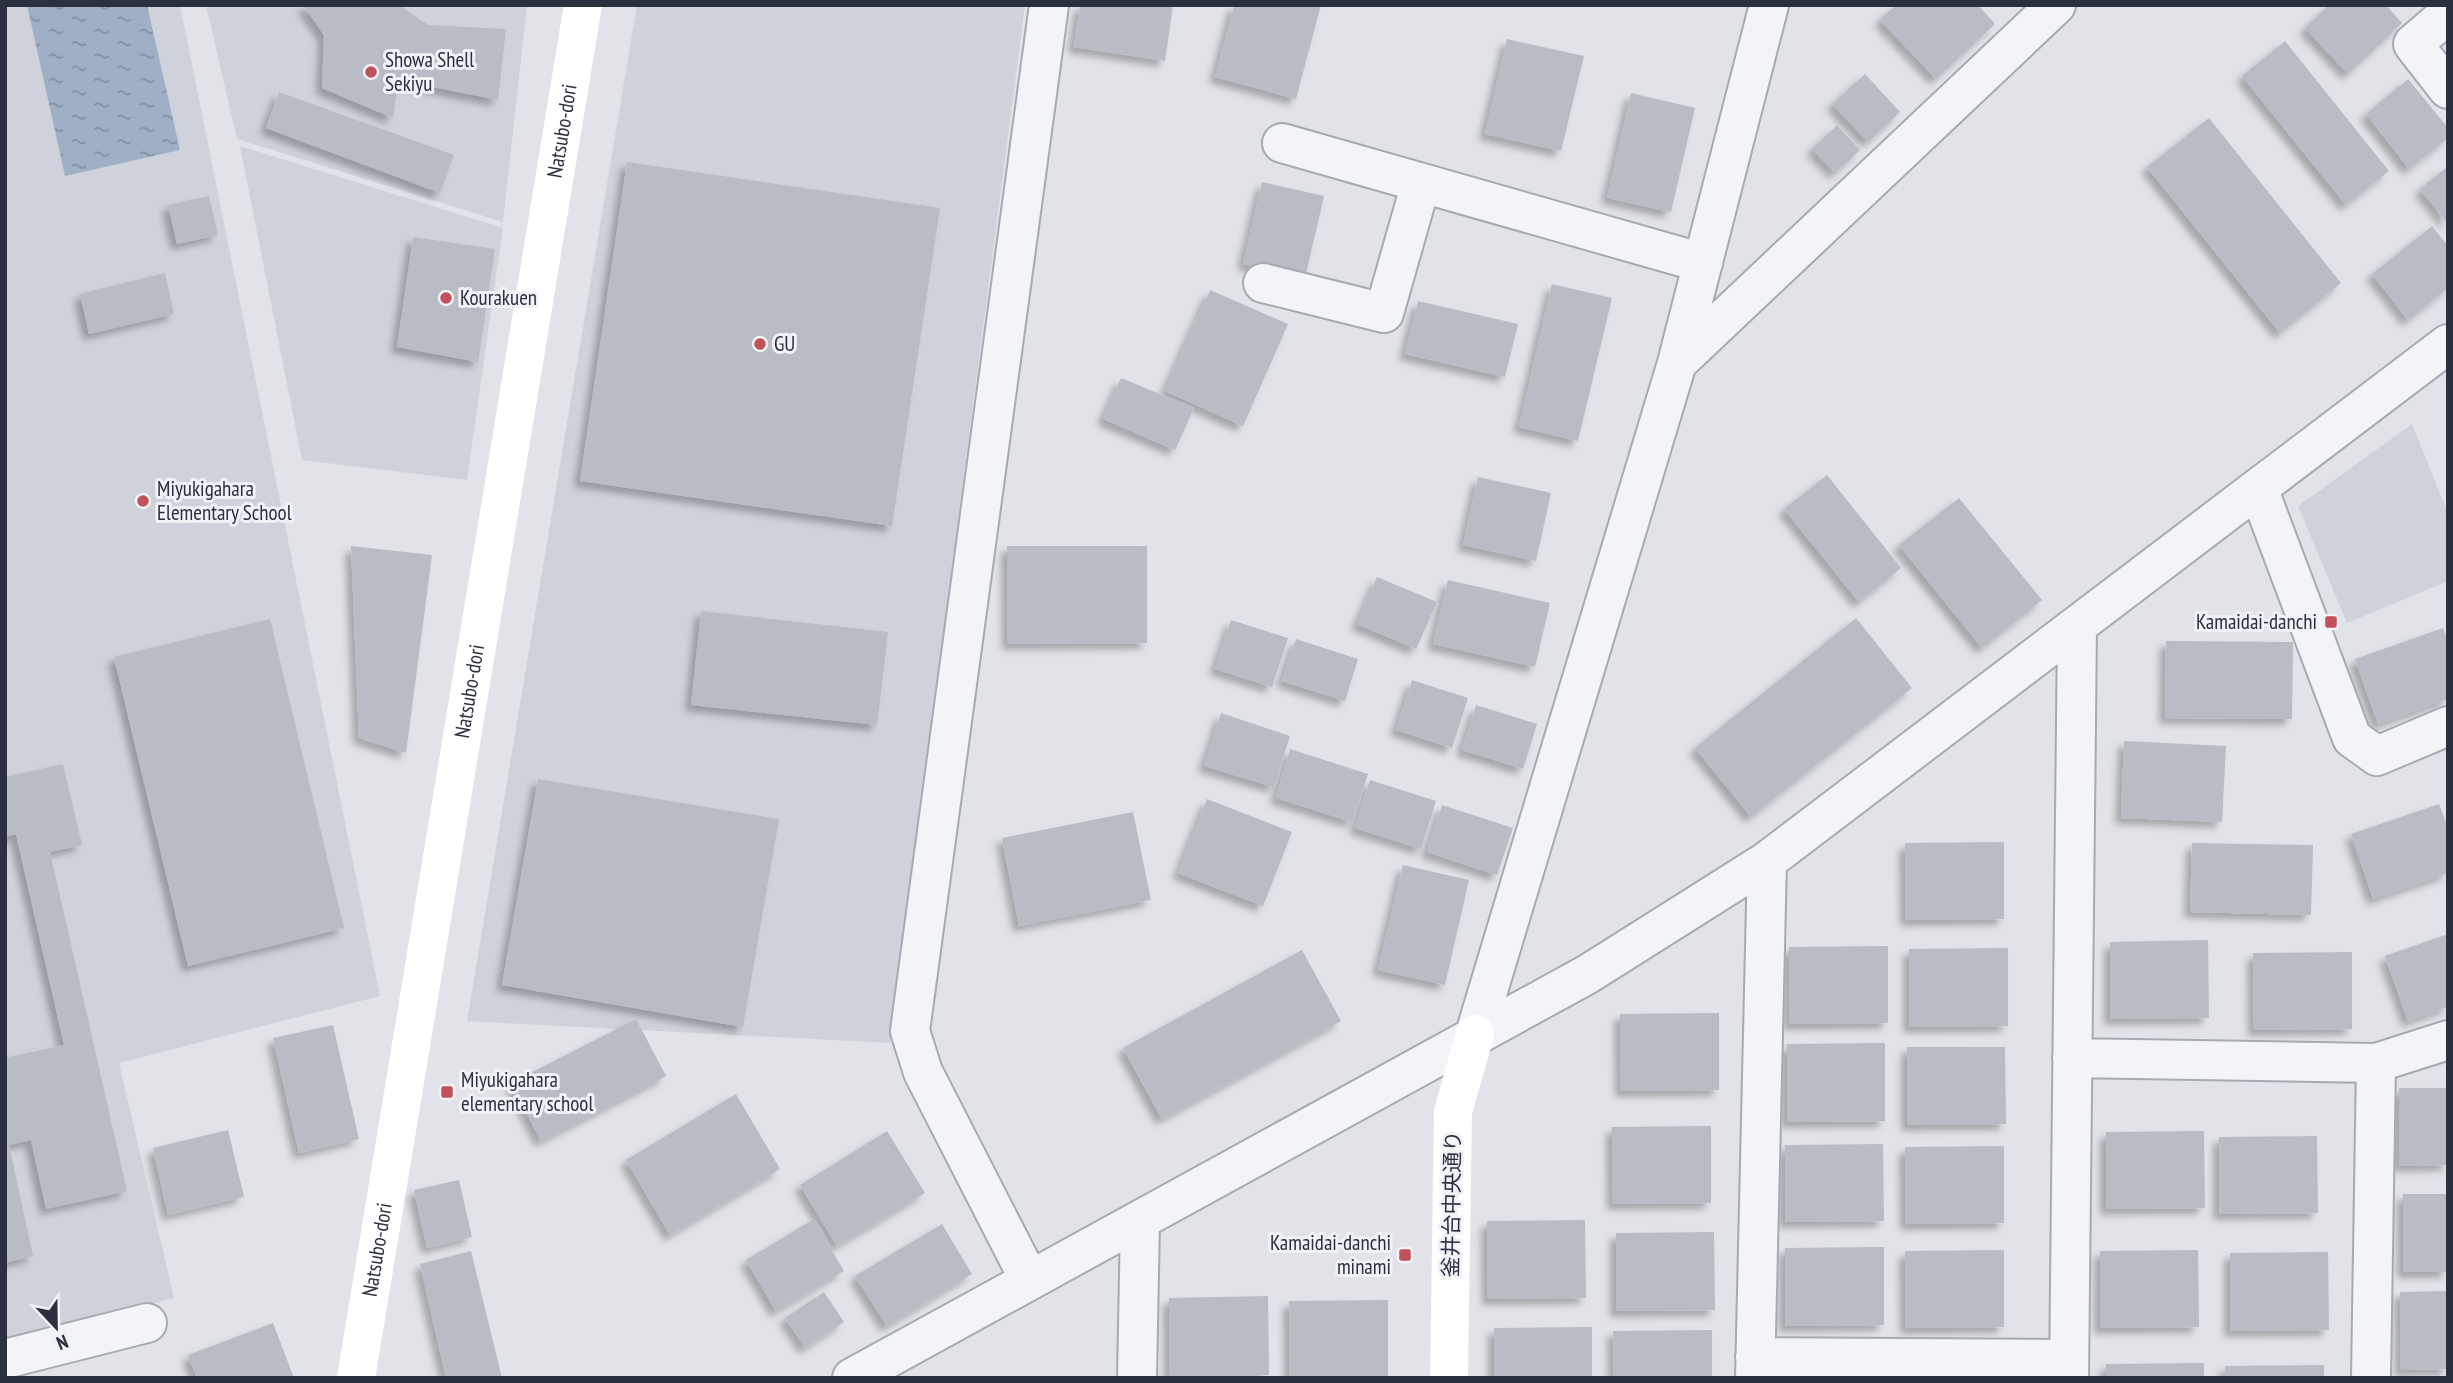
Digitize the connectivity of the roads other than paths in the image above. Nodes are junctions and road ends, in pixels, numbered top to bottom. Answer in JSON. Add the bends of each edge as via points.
{"nodes":[{"id":1,"x":583,"y":5,"type":"edge"},
{"id":2,"x":1049,"y":5,"type":"edge"},
{"id":3,"x":1769,"y":5,"type":"edge"},
{"id":4,"x":2056,"y":5,"type":"edge"},
{"id":5,"x":2448,"y":14,"type":"edge"},
{"id":6,"x":2448,"y":89,"type":"edge"},
{"id":7,"x":1282,"y":143,"type":"dead end"},
{"id":8,"x":1421,"y":183,"type":"junction"},
{"id":9,"x":1703,"y":263,"type":"junction"},
{"id":10,"x":1263,"y":283,"type":"dead end"},
{"id":11,"x":2448,"y":344,"type":"edge"},
{"id":12,"x":1677,"y":363,"type":"junction"},
{"id":13,"x":2258,"y":488,"type":"junction"},
{"id":14,"x":2077,"y":628,"type":"junction"},
{"id":15,"x":2448,"y":726,"type":"edge"},
{"id":16,"x":1767,"y":861,"type":"junction"},
{"id":17,"x":1475,"y":1034,"type":"junction"},
{"id":18,"x":2448,"y":1040,"type":"edge"},
{"id":19,"x":2072,"y":1058,"type":"junction"},
{"id":20,"x":2376,"y":1063,"type":"junction"},
{"id":21,"x":1140,"y":1222,"type":"junction"},
{"id":22,"x":1030,"y":1279,"type":"junction"},
{"id":23,"x":148,"y":1323,"type":"dead end"},
{"id":24,"x":5,"y":1359,"type":"edge"},
{"id":25,"x":1755,"y":1368,"type":"edge"},
{"id":26,"x":2069,"y":1368,"type":"edge"},
{"id":27,"x":356,"y":1378,"type":"edge"},
{"id":28,"x":852,"y":1378,"type":"edge"},
{"id":29,"x":1137,"y":1378,"type":"edge"},
{"id":30,"x":1449,"y":1378,"type":"edge"},
{"id":31,"x":2371,"y":1378,"type":"edge"}],
"edges":[{"from":1,"to":27,"type":"street","name":"Natsubo-dori"},
{"from":2,"to":22,"type":"street","via":[[910,1031],[923,1072]]},
{"from":3,"to":9,"type":"street"},
{"from":4,"to":12,"type":"street"},
{"from":5,"to":6,"type":"street","via":[[2413,44]]},
{"from":7,"to":8,"type":"street"},
{"from":8,"to":9,"type":"street"},
{"from":8,"to":10,"type":"street","via":[[1384,313]]},
{"from":9,"to":12,"type":"street"},
{"from":11,"to":13,"type":"street"},
{"from":12,"to":17,"type":"street"},
{"from":13,"to":14,"type":"street"},
{"from":13,"to":15,"type":"street","via":[[2352,738],[2377,756]]},
{"from":14,"to":16,"type":"street"},
{"from":14,"to":19,"type":"street"},
{"from":16,"to":17,"type":"street","via":[[1588,974]]},
{"from":16,"to":25,"type":"street"},
{"from":17,"to":21,"type":"street"},
{"from":17,"to":30,"type":"street","name":"釜井台中央通り","via":[[1453,1112]]},
{"from":18,"to":20,"type":"street"},
{"from":19,"to":20,"type":"street"},
{"from":19,"to":26,"type":"street"},
{"from":20,"to":31,"type":"street"},
{"from":21,"to":22,"type":"street"},
{"from":21,"to":29,"type":"street"},
{"from":22,"to":28,"type":"street"},
{"from":23,"to":24,"type":"street"},
{"from":25,"to":26,"type":"street"}]}
